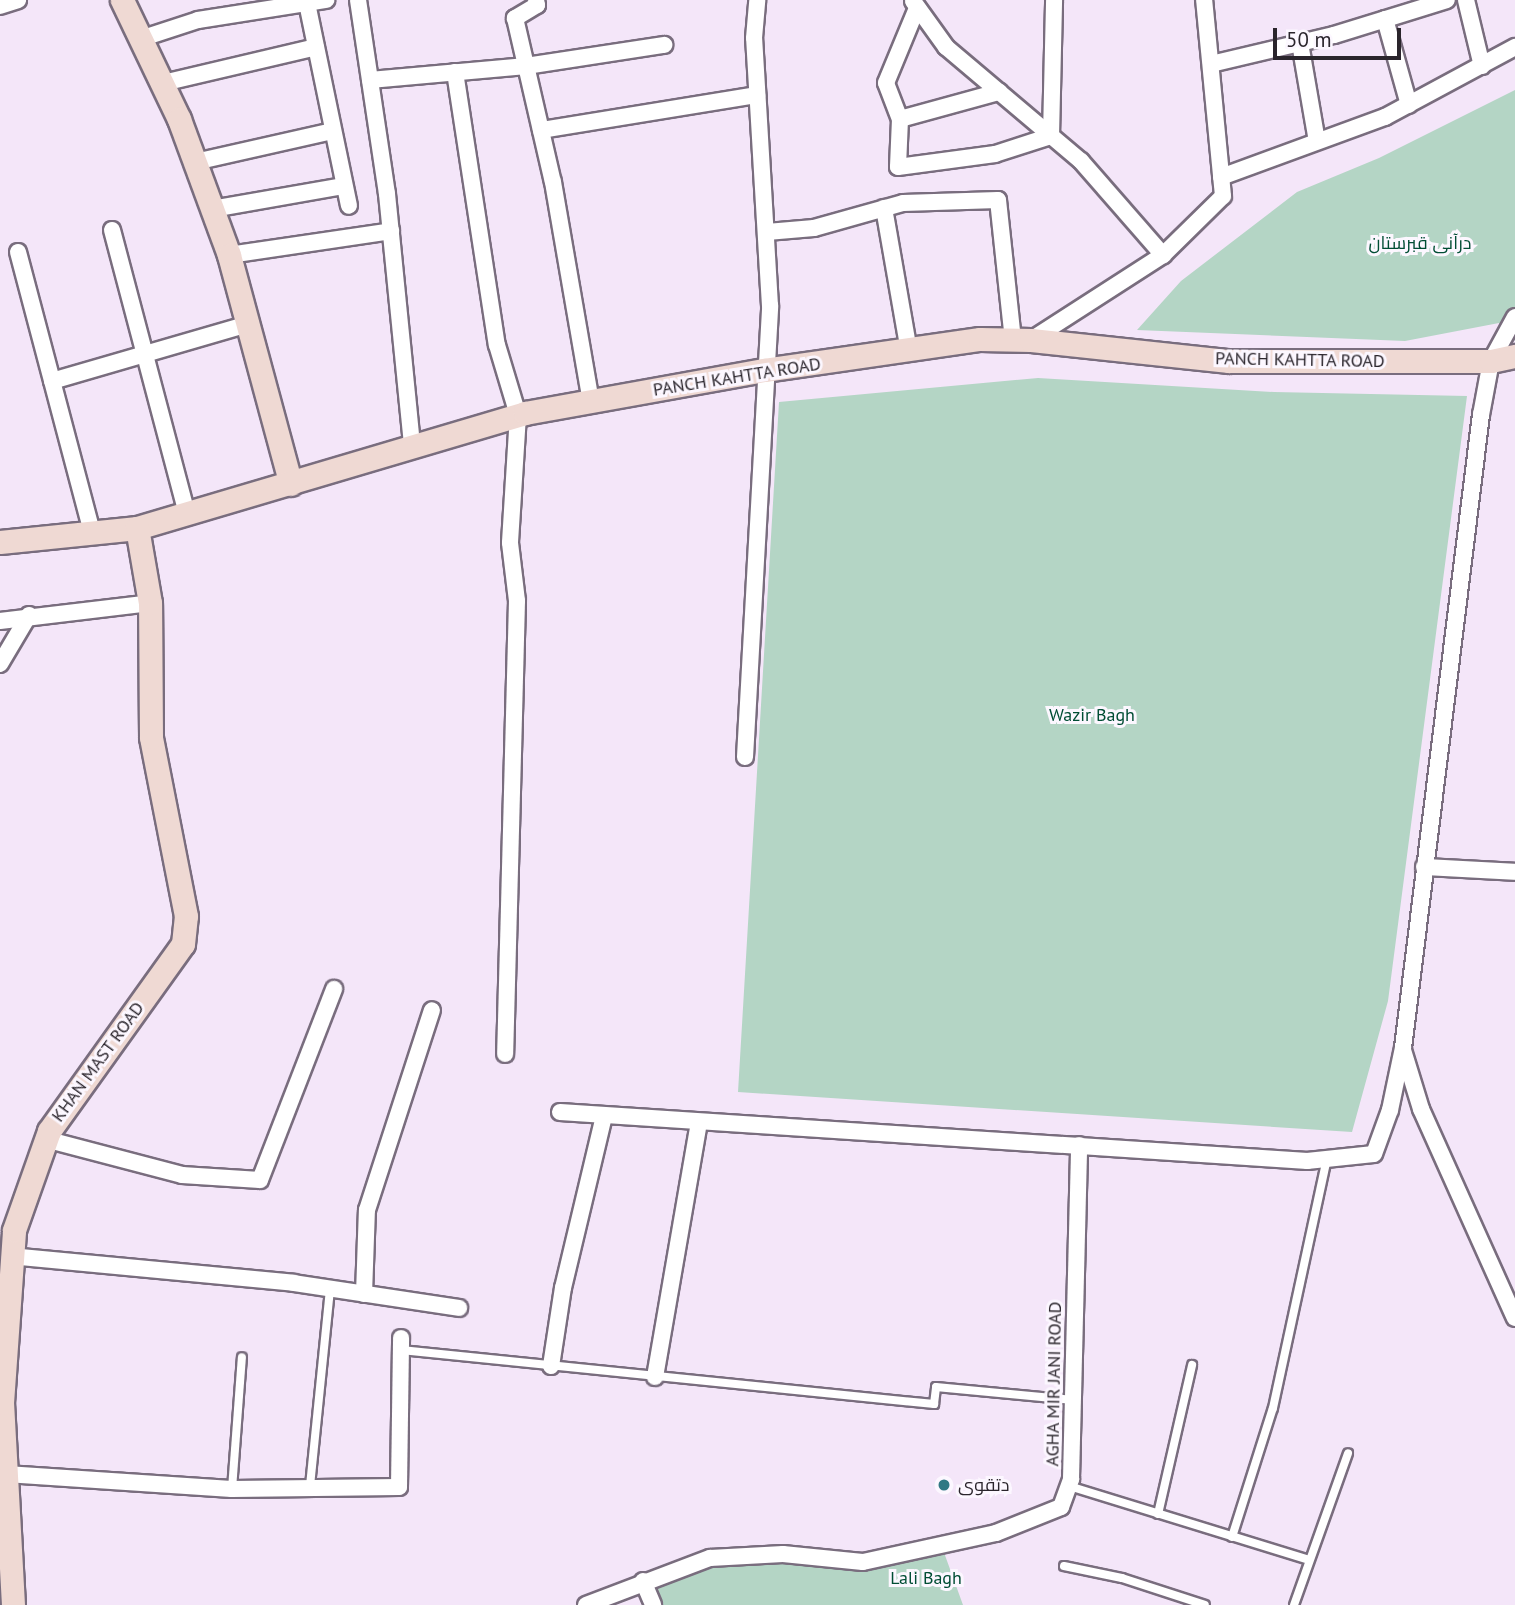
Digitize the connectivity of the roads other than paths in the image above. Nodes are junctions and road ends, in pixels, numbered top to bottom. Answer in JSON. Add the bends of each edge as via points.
{"nodes":[{"id":1,"x":18,"y":0,"type":"edge"},
{"id":2,"x":122,"y":0,"type":"edge"},
{"id":3,"x":326,"y":0,"type":"edge"},
{"id":4,"x":358,"y":0,"type":"edge"},
{"id":5,"x":536,"y":0,"type":"edge"},
{"id":6,"x":757,"y":0,"type":"edge"},
{"id":7,"x":1054,"y":0,"type":"edge"},
{"id":8,"x":1204,"y":0,"type":"edge"},
{"id":9,"x":1447,"y":0,"type":"edge"},
{"id":10,"x":1466,"y":0,"type":"edge"},
{"id":11,"x":307,"y":3,"type":"junction"},
{"id":12,"x":915,"y":4,"type":"edge"},
{"id":13,"x":0,"y":6,"type":"edge"},
{"id":14,"x":1385,"y":19,"type":"junction"},
{"id":15,"x":143,"y":38,"type":"junction"},
{"id":16,"x":1300,"y":43,"type":"junction"},
{"id":17,"x":664,"y":45,"type":"dead end"},
{"id":18,"x":316,"y":47,"type":"junction"},
{"id":19,"x":1515,"y":47,"type":"edge"},
{"id":20,"x":1211,"y":64,"type":"junction"},
{"id":21,"x":526,"y":66,"type":"junction"},
{"id":22,"x":1482,"y":66,"type":"junction"},
{"id":23,"x":455,"y":72,"type":"junction"},
{"id":24,"x":370,"y":80,"type":"junction"},
{"id":25,"x":163,"y":83,"type":"junction"},
{"id":26,"x":999,"y":92,"type":"junction"},
{"id":27,"x":758,"y":95,"type":"junction"},
{"id":28,"x":1409,"y":105,"type":"junction"},
{"id":29,"x":900,"y":119,"type":"junction"},
{"id":30,"x":541,"y":130,"type":"junction"},
{"id":31,"x":333,"y":131,"type":"junction"},
{"id":32,"x":1051,"y":135,"type":"junction"},
{"id":33,"x":1317,"y":141,"type":"junction"},
{"id":34,"x":195,"y":162,"type":"junction"},
{"id":35,"x":1221,"y":177,"type":"junction"},
{"id":36,"x":344,"y":186,"type":"junction"},
{"id":37,"x":348,"y":206,"type":"dead end"},
{"id":38,"x":884,"y":208,"type":"junction"},
{"id":39,"x":212,"y":209,"type":"junction"},
{"id":40,"x":112,"y":230,"type":"dead end"},
{"id":41,"x":391,"y":231,"type":"junction"},
{"id":42,"x":767,"y":232,"type":"junction"},
{"id":43,"x":18,"y":252,"type":"dead end"},
{"id":44,"x":229,"y":255,"type":"junction"},
{"id":45,"x":1163,"y":255,"type":"junction"},
{"id":46,"x":1515,"y":317,"type":"edge"},
{"id":47,"x":248,"y":324,"type":"junction"},
{"id":48,"x":1022,"y":340,"type":"junction"},
{"id":49,"x":909,"y":351,"type":"junction"},
{"id":50,"x":145,"y":354,"type":"junction"},
{"id":51,"x":1515,"y":356,"type":"edge"},
{"id":52,"x":1491,"y":361,"type":"junction"},
{"id":53,"x":764,"y":370,"type":"junction"},
{"id":54,"x":52,"y":381,"type":"junction"},
{"id":55,"x":591,"y":401,"type":"junction"},
{"id":56,"x":518,"y":415,"type":"junction"},
{"id":57,"x":412,"y":445,"type":"junction"},
{"id":58,"x":291,"y":484,"type":"junction"},
{"id":59,"x":187,"y":513,"type":"junction"},
{"id":60,"x":137,"y":528,"type":"junction"},
{"id":61,"x":92,"y":533,"type":"junction"},
{"id":62,"x":0,"y":542,"type":"edge"},
{"id":63,"x":150,"y":603,"type":"junction"},
{"id":64,"x":29,"y":615,"type":"junction"},
{"id":65,"x":0,"y":621,"type":"edge"},
{"id":66,"x":0,"y":664,"type":"edge"},
{"id":67,"x":745,"y":757,"type":"dead end"},
{"id":68,"x":1424,"y":867,"type":"junction"},
{"id":69,"x":1515,"y":873,"type":"edge"},
{"id":70,"x":334,"y":989,"type":"dead end"},
{"id":71,"x":432,"y":1010,"type":"dead end"},
{"id":72,"x":1403,"y":1048,"type":"junction"},
{"id":73,"x":505,"y":1054,"type":"dead end"},
{"id":74,"x":560,"y":1112,"type":"dead end"},
{"id":75,"x":604,"y":1116,"type":"junction"},
{"id":76,"x":699,"y":1123,"type":"junction"},
{"id":77,"x":45,"y":1139,"type":"junction"},
{"id":78,"x":1079,"y":1145,"type":"junction"},
{"id":79,"x":1327,"y":1159,"type":"junction"},
{"id":80,"x":10,"y":1256,"type":"junction"},
{"id":81,"x":330,"y":1289,"type":"junction"},
{"id":82,"x":364,"y":1294,"type":"junction"},
{"id":83,"x":459,"y":1308,"type":"dead end"},
{"id":84,"x":1515,"y":1318,"type":"edge"},
{"id":85,"x":3,"y":1341,"type":"edge"},
{"id":86,"x":401,"y":1344,"type":"joint"},
{"id":87,"x":242,"y":1357,"type":"dead end"},
{"id":88,"x":1192,"y":1365,"type":"dead end"},
{"id":89,"x":551,"y":1366,"type":"junction"},
{"id":90,"x":655,"y":1377,"type":"junction"},
{"id":91,"x":1073,"y":1400,"type":"junction"},
{"id":92,"x":1349,"y":1453,"type":"dead end"},
{"id":93,"x":6,"y":1474,"type":"junction"},
{"id":94,"x":310,"y":1486,"type":"junction"},
{"id":95,"x":1069,"y":1486,"type":"junction"},
{"id":96,"x":232,"y":1489,"type":"junction"},
{"id":97,"x":1158,"y":1514,"type":"junction"},
{"id":98,"x":1232,"y":1537,"type":"junction"},
{"id":99,"x":1309,"y":1560,"type":"junction"},
{"id":100,"x":1064,"y":1566,"type":"dead end"},
{"id":101,"x":643,"y":1581,"type":"junction"},
{"id":102,"x":13,"y":1605,"type":"edge"},
{"id":103,"x":586,"y":1605,"type":"edge"},
{"id":104,"x":653,"y":1605,"type":"edge"},
{"id":105,"x":1205,"y":1605,"type":"edge"},
{"id":106,"x":1294,"y":1605,"type":"edge"}],
"edges":[{"from":1,"to":13,"type":"street"},
{"from":2,"to":15,"type":"main road"},
{"from":3,"to":11,"type":"street"},
{"from":4,"to":24,"type":"street"},
{"from":5,"to":21,"type":"street","via":[[537,5],[516,18]]},
{"from":6,"to":27,"type":"street"},
{"from":7,"to":32,"type":"street"},
{"from":8,"to":20,"type":"street"},
{"from":9,"to":14,"type":"street"},
{"from":10,"to":22,"type":"street"},
{"from":11,"to":15,"type":"street","via":[[198,20]]},
{"from":11,"to":18,"type":"street"},
{"from":12,"to":26,"type":"street","via":[[946,47]]},
{"from":12,"to":29,"type":"street","via":[[886,83]]},
{"from":14,"to":16,"type":"street"},
{"from":14,"to":28,"type":"street"},
{"from":15,"to":25,"type":"main road"},
{"from":16,"to":20,"type":"street"},
{"from":16,"to":33,"type":"street"},
{"from":17,"to":21,"type":"street"},
{"from":18,"to":25,"type":"street"},
{"from":18,"to":31,"type":"street"},
{"from":19,"to":22,"type":"street"},
{"from":20,"to":35,"type":"street"},
{"from":21,"to":23,"type":"street"},
{"from":21,"to":30,"type":"street"},
{"from":22,"to":28,"type":"street"},
{"from":23,"to":24,"type":"street"},
{"from":23,"to":56,"type":"street","via":[[498,345]]},
{"from":24,"to":41,"type":"street"},
{"from":25,"to":34,"type":"main road"},
{"from":26,"to":29,"type":"street"},
{"from":26,"to":32,"type":"street"},
{"from":27,"to":30,"type":"street"},
{"from":27,"to":42,"type":"street"},
{"from":28,"to":33,"type":"street"},
{"from":29,"to":32,"type":"street","via":[[898,167],[995,154]]},
{"from":30,"to":55,"type":"street"},
{"from":31,"to":34,"type":"street"},
{"from":31,"to":36,"type":"street"},
{"from":32,"to":45,"type":"street","via":[[1081,161]]},
{"from":33,"to":35,"type":"street"},
{"from":34,"to":39,"type":"main road"},
{"from":35,"to":45,"type":"street","via":[[1223,196]]},
{"from":36,"to":37,"type":"street"},
{"from":36,"to":39,"type":"street"},
{"from":38,"to":42,"type":"street","via":[[814,228]]},
{"from":38,"to":48,"type":"street","via":[[902,203],[998,200]]},
{"from":38,"to":49,"type":"street"},
{"from":39,"to":44,"type":"main road"},
{"from":40,"to":50,"type":"street"},
{"from":41,"to":44,"type":"street"},
{"from":41,"to":57,"type":"street"},
{"from":42,"to":53,"type":"street","via":[[770,306]]},
{"from":43,"to":54,"type":"street"},
{"from":44,"to":47,"type":"main road"},
{"from":45,"to":48,"type":"street"},
{"from":46,"to":52,"type":"street"},
{"from":47,"to":50,"type":"street"},
{"from":47,"to":58,"type":"main road"},
{"from":48,"to":49,"type":"main road","name":"PANCH KAHTTA ROAD","via":[[980,340]]},
{"from":48,"to":52,"type":"main road","name":"PANCH KAHTTA ROAD","via":[[1229,361]]},
{"from":49,"to":53,"type":"main road","name":"PANCH KAHTTA ROAD"},
{"from":50,"to":54,"type":"street"},
{"from":50,"to":59,"type":"street"},
{"from":51,"to":52,"type":"main road","name":"PANCH KAHTTA ROAD"},
{"from":52,"to":68,"type":"street"},
{"from":53,"to":55,"type":"main road","name":"PANCH KAHTTA ROAD"},
{"from":53,"to":67,"type":"street"},
{"from":54,"to":61,"type":"street"},
{"from":55,"to":56,"type":"main road","name":"PANCH KAHTTA ROAD"},
{"from":56,"to":57,"type":"main road","name":"PANCH KAHTTA ROAD"},
{"from":56,"to":73,"type":"street","via":[[510,543],[517,601]]},
{"from":57,"to":58,"type":"main road","name":"PANCH KAHTTA ROAD"},
{"from":58,"to":59,"type":"main road","name":"PANCH KAHTTA ROAD"},
{"from":59,"to":60,"type":"main road","name":"PANCH KAHTTA ROAD"},
{"from":60,"to":61,"type":"main road","name":"PANCH KAHTTA ROAD"},
{"from":60,"to":63,"type":"main road","name":"KHAN MAST ROAD"},
{"from":61,"to":62,"type":"main road","name":"PANCH KAHTTA ROAD"},
{"from":63,"to":64,"type":"street"},
{"from":63,"to":77,"type":"main road","name":"KHAN MAST ROAD","via":[[152,737],[186,916],[183,944]]},
{"from":64,"to":65,"type":"street"},
{"from":64,"to":66,"type":"street"},
{"from":68,"to":69,"type":"street"},
{"from":68,"to":72,"type":"street"},
{"from":70,"to":77,"type":"street","via":[[260,1181],[182,1175]]},
{"from":71,"to":82,"type":"street","via":[[367,1210]]},
{"from":72,"to":79,"type":"street","via":[[1390,1110],[1374,1154]]},
{"from":72,"to":84,"type":"street","via":[[1421,1109]]},
{"from":74,"to":75,"type":"street"},
{"from":75,"to":76,"type":"street"},
{"from":75,"to":89,"type":"street","via":[[563,1288]]},
{"from":76,"to":78,"type":"street"},
{"from":76,"to":90,"type":"street"},
{"from":77,"to":80,"type":"main road","name":"KHAN MAST ROAD","via":[[21,1203]]},
{"from":78,"to":79,"type":"street"},
{"from":78,"to":91,"type":"street","name":"AGHA MIR JANI ROAD"},
{"from":79,"to":98,"type":"lane","via":[[1273,1408]]},
{"from":80,"to":81,"type":"street"},
{"from":80,"to":85,"type":"main road","name":"KHAN MAST ROAD"},
{"from":81,"to":82,"type":"street"},
{"from":81,"to":94,"type":"lane"},
{"from":82,"to":83,"type":"street"},
{"from":85,"to":93,"type":"main road","name":"KHAN MAST ROAD"},
{"from":86,"to":89,"type":"lane"},
{"from":86,"to":94,"type":"street","via":[[399,1487]]},
{"from":87,"to":96,"type":"lane"},
{"from":88,"to":97,"type":"lane"},
{"from":89,"to":90,"type":"lane"},
{"from":90,"to":91,"type":"lane","via":[[934,1404],[936,1387]]},
{"from":91,"to":95,"type":"street","name":"AGHA MIR JANI ROAD"},
{"from":92,"to":99,"type":"lane"},
{"from":93,"to":96,"type":"street"},
{"from":93,"to":102,"type":"main road","name":"KHAN MAST ROAD"},
{"from":94,"to":96,"type":"street"},
{"from":95,"to":97,"type":"lane"},
{"from":95,"to":101,"type":"street","name":"AGHA MIR JANI ROAD","via":[[1061,1507],[1035,1520],[926,1551],[863,1562],[783,1554],[710,1558]]},
{"from":97,"to":98,"type":"lane"},
{"from":98,"to":99,"type":"lane"},
{"from":99,"to":106,"type":"lane"},
{"from":100,"to":105,"type":"lane","via":[[1122,1577]]},
{"from":101,"to":103,"type":"street","name":"AGHA MIR JANI ROAD"},
{"from":101,"to":104,"type":"street"}]}
